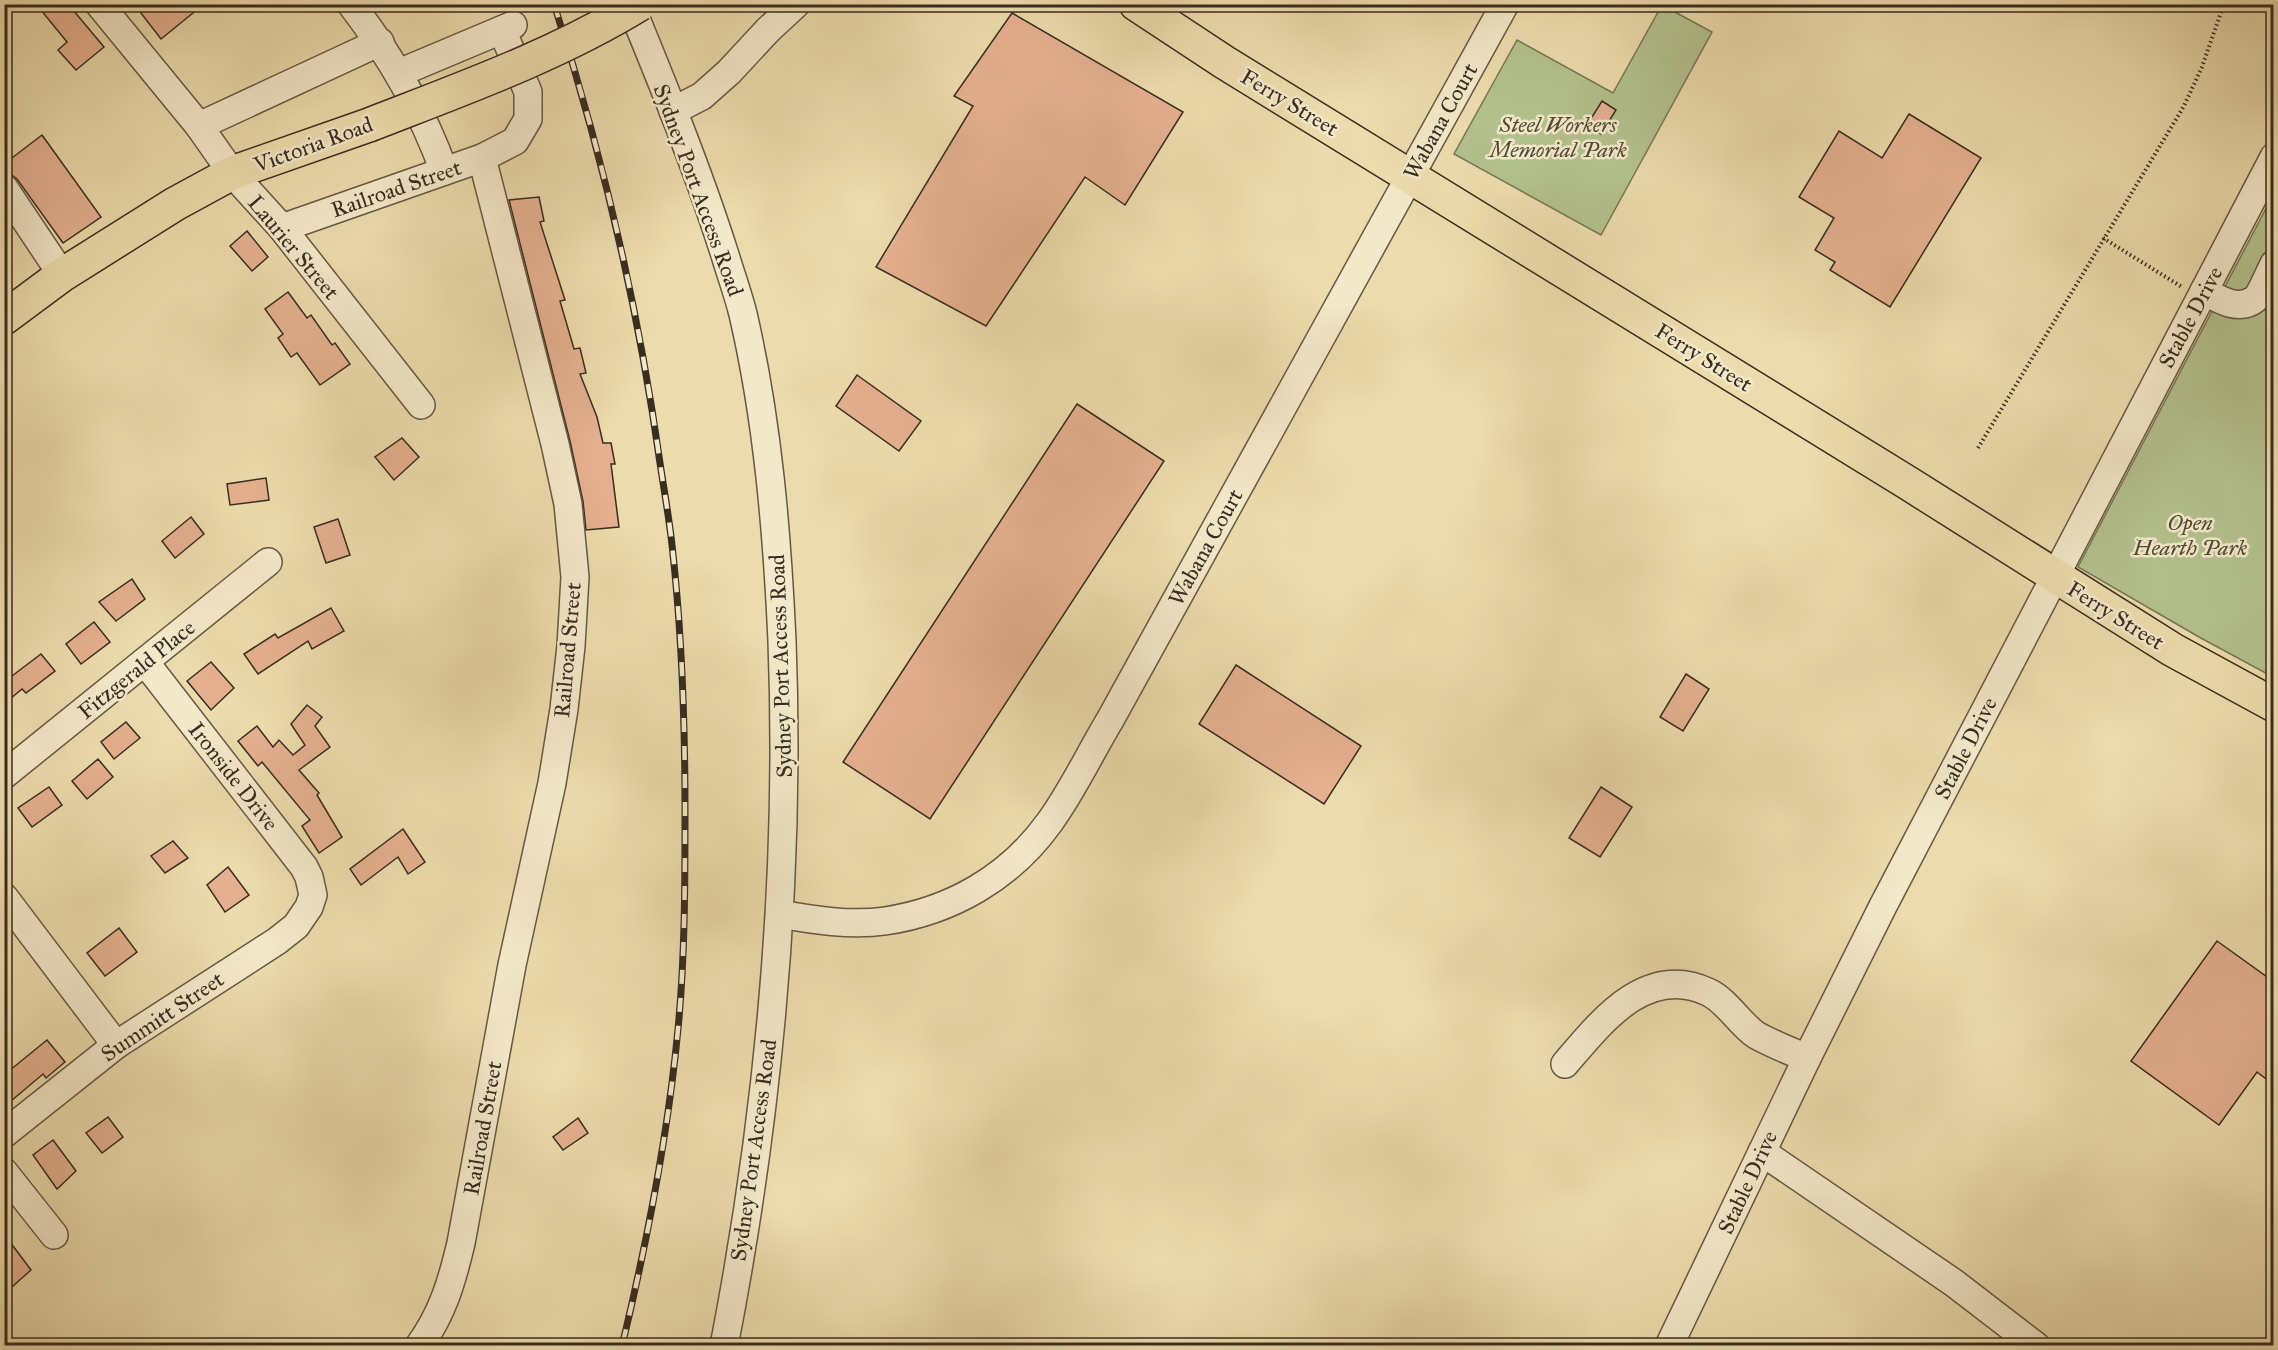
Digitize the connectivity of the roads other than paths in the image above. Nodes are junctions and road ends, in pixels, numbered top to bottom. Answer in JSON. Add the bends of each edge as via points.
{"nodes":[{"id":1,"x":99,"y":4,"type":"edge"},
{"id":2,"x":351,"y":4,"type":"edge"},
{"id":3,"x":630,"y":4,"type":"edge"},
{"id":4,"x":640,"y":4,"type":"edge"},
{"id":5,"x":796,"y":4,"type":"edge"},
{"id":6,"x":1136,"y":4,"type":"edge"},
{"id":7,"x":1505,"y":4,"type":"edge"},
{"id":8,"x":380,"y":42,"type":"junction"},
{"id":9,"x":399,"y":73,"type":"junction"},
{"id":10,"x":673,"y":111,"type":"junction"},
{"id":11,"x":199,"y":126,"type":"junction"},
{"id":12,"x":482,"y":159,"type":"junction"},
{"id":13,"x":2273,"y":160,"type":"edge"},
{"id":14,"x":444,"y":171,"type":"junction"},
{"id":15,"x":232,"y":173,"type":"junction"},
{"id":16,"x":1410,"y":175,"type":"junction"},
{"id":17,"x":4,"y":188,"type":"edge"},
{"id":18,"x":282,"y":228,"type":"junction"},
{"id":19,"x":2274,"y":264,"type":"edge"},
{"id":20,"x":62,"y":275,"type":"junction"},
{"id":21,"x":2202,"y":295,"type":"junction"},
{"id":22,"x":4,"y":318,"type":"edge"},
{"id":23,"x":421,"y":405,"type":"dead end"},
{"id":24,"x":268,"y":562,"type":"dead end"},
{"id":25,"x":2054,"y":576,"type":"junction"},
{"id":26,"x":145,"y":662,"type":"junction"},
{"id":27,"x":2274,"y":705,"type":"edge"},
{"id":28,"x":4,"y":775,"type":"edge"},
{"id":29,"x":313,"y":895,"type":"joint"},
{"id":30,"x":4,"y":897,"type":"edge"},
{"id":31,"x":780,"y":914,"type":"junction"},
{"id":32,"x":116,"y":1045,"type":"junction"},
{"id":33,"x":1807,"y":1058,"type":"junction"},
{"id":34,"x":1565,"y":1064,"type":"dead end"},
{"id":35,"x":4,"y":1134,"type":"edge"},
{"id":36,"x":1762,"y":1152,"type":"junction"},
{"id":37,"x":4,"y":1172,"type":"edge"},
{"id":38,"x":54,"y":1235,"type":"dead end"},
{"id":39,"x":419,"y":1346,"type":"edge"},
{"id":40,"x":724,"y":1346,"type":"edge"},
{"id":41,"x":1669,"y":1346,"type":"edge"},
{"id":42,"x":2036,"y":1346,"type":"edge"}],
"edges":[{"from":1,"to":11,"type":"street","name":"Laurier Street"},
{"from":2,"to":8,"type":"street"},
{"from":3,"to":10,"type":"street","name":"Sydney Port Access Road"},
{"from":4,"to":15,"type":"main road","name":"Victoria Road","bridge":true,"via":[[548,53],[369,125]]},
{"from":5,"to":10,"type":"street","via":[[702,96]]},
{"from":6,"to":16,"type":"main road","name":"Ferry Street"},
{"from":7,"to":16,"type":"street","name":"Wabana Court"},
{"from":8,"to":9,"type":"street"},
{"from":8,"to":11,"type":"street"},
{"from":9,"to":12,"type":"street","via":[[507,28],[528,92],[528,119],[515,141]]},
{"from":9,"to":14,"type":"street"},
{"from":10,"to":31,"type":"street","name":"Sydney Port Access Road","via":[[742,311],[762,415],[777,554],[783,664],[785,775]]},
{"from":11,"to":15,"type":"street","name":"Laurier Street"},
{"from":12,"to":14,"type":"street","name":"Railroad Street"},
{"from":12,"to":39,"type":"street","name":"Railroad Street","via":[[558,454],[568,504],[575,577],[566,688],[552,783],[512,965],[461,1243],[434,1325]]},
{"from":13,"to":21,"type":"street","name":"Stable Drive"},
{"from":14,"to":18,"type":"street","name":"Railroad Street"},
{"from":15,"to":18,"type":"street","name":"Laurier Street"},
{"from":15,"to":20,"type":"main road","name":"Victoria Road"},
{"from":16,"to":25,"type":"main road","name":"Ferry Street"},
{"from":16,"to":31,"type":"street","name":"Wabana Court","via":[[1050,822],[1017,860],[959,900],[884,921],[807,919]]},
{"from":17,"to":20,"type":"street"},
{"from":18,"to":23,"type":"street","name":"Laurier Street"},
{"from":19,"to":21,"type":"street","via":[[2255,299],[2242,304],[2226,303]]},
{"from":20,"to":22,"type":"main road","name":"Victoria Road"},
{"from":21,"to":25,"type":"street","name":"Stable Drive"},
{"from":24,"to":26,"type":"street","name":"Fitzgerald Place"},
{"from":25,"to":27,"type":"main road","name":"Ferry Street","via":[[2173,650]]},
{"from":25,"to":33,"type":"street","name":"Stable Drive"},
{"from":26,"to":28,"type":"street","name":"Fitzgerald Place"},
{"from":26,"to":29,"type":"street","name":"Ironside Drive","via":[[304,867]]},
{"from":29,"to":32,"type":"street","name":"Summitt Street","via":[[304,917],[277,940]]},
{"from":30,"to":32,"type":"street"},
{"from":31,"to":40,"type":"street","name":"Sydney Port Access Road","via":[[759,1126]]},
{"from":32,"to":35,"type":"street","name":"Summitt Street"},
{"from":33,"to":34,"type":"street","via":[[1755,1034],[1710,992],[1675,982],[1641,992],[1604,1019]]},
{"from":33,"to":36,"type":"street","name":"Stable Drive"},
{"from":36,"to":41,"type":"street","name":"Stable Drive"},
{"from":36,"to":42,"type":"street","via":[[1954,1283]]},
{"from":37,"to":38,"type":"street"}]}
